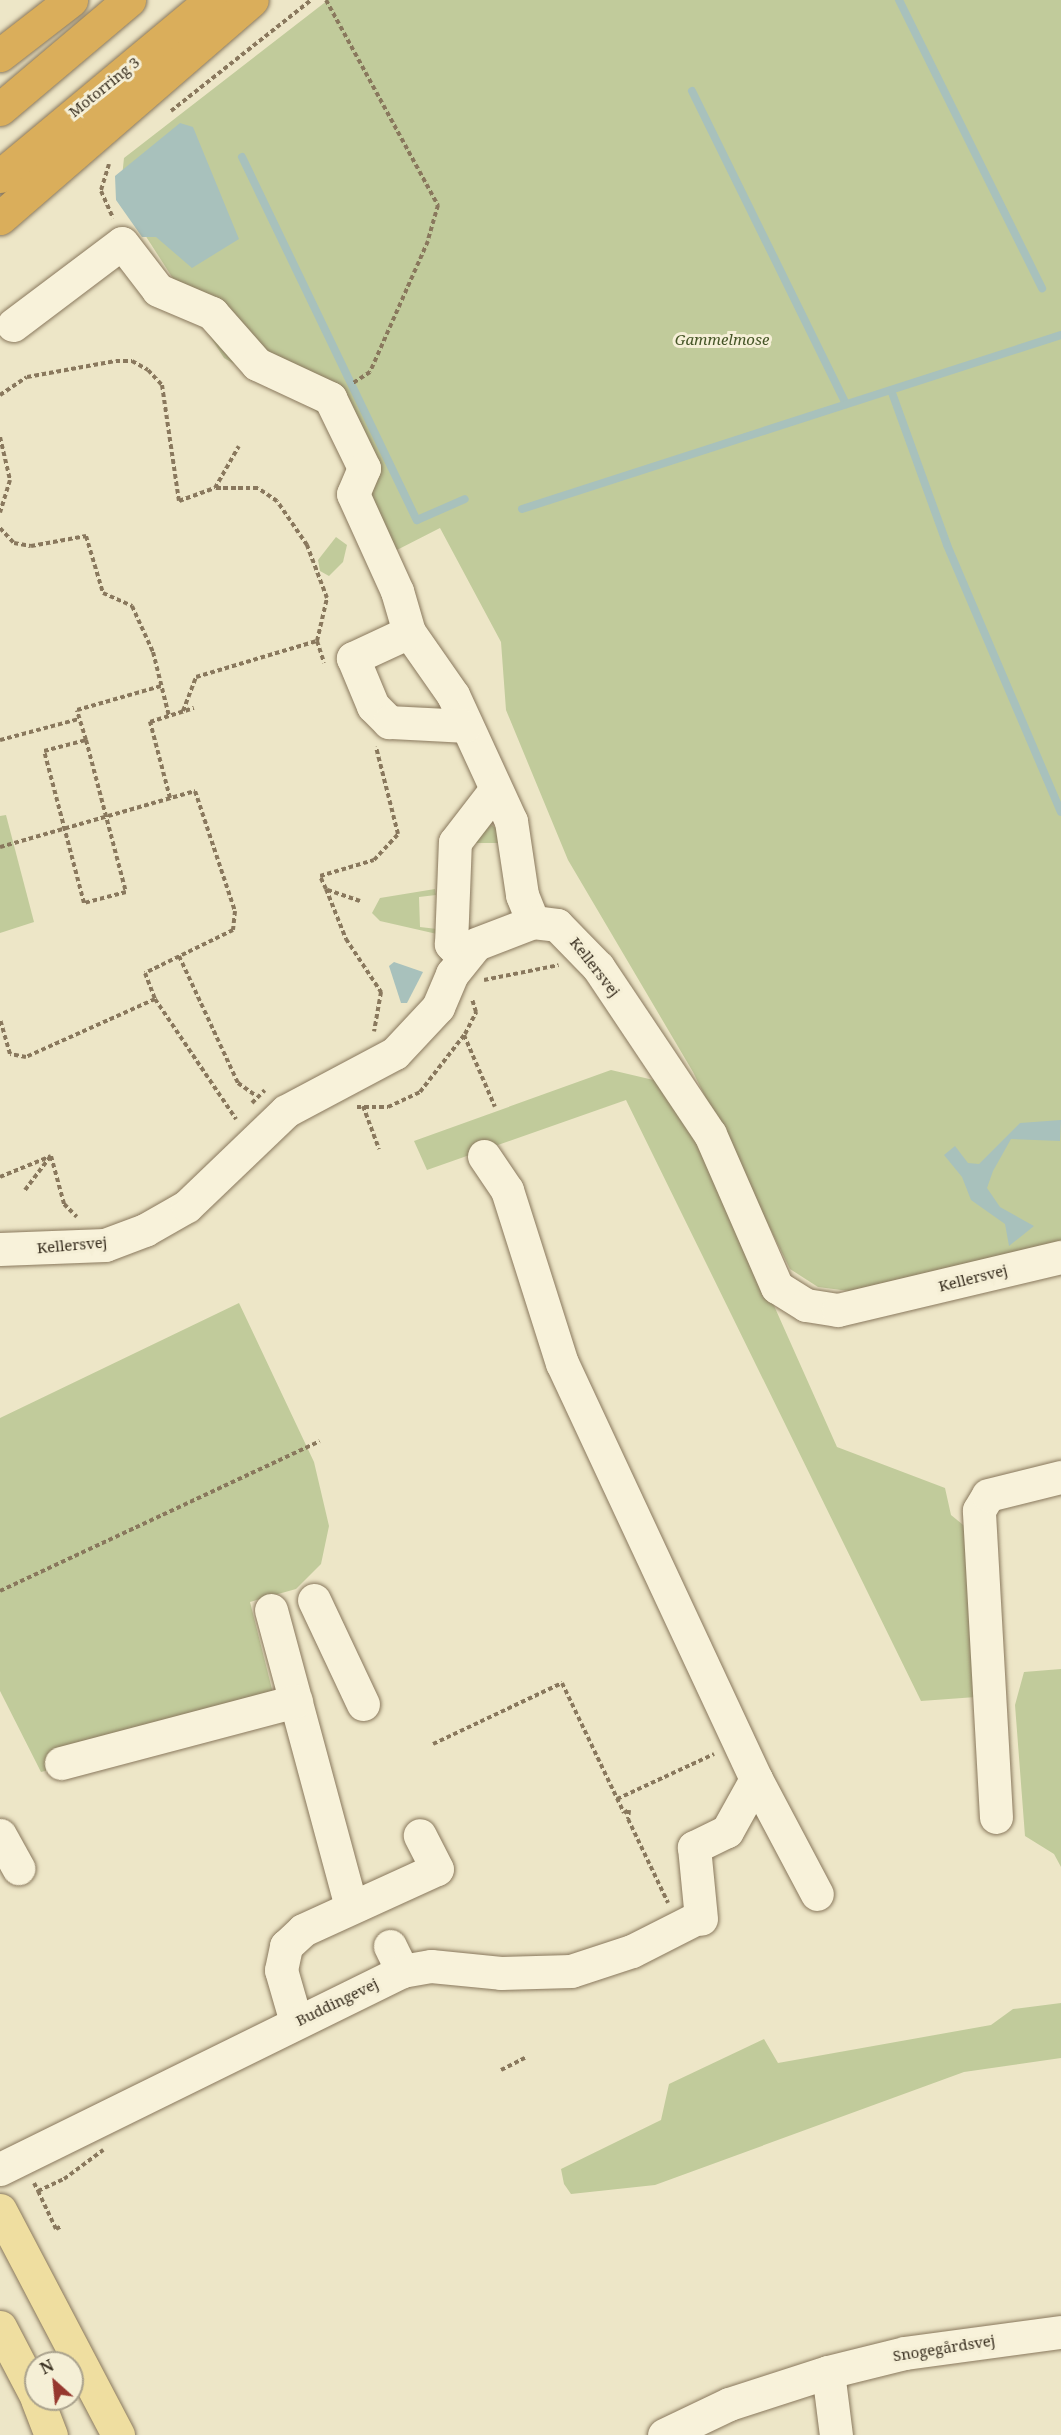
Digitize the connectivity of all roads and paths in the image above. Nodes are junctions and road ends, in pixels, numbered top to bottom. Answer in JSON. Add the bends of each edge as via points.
{"nodes":[{"id":1,"x":71,"y":0,"type":"edge"},
{"id":2,"x":129,"y":0,"type":"edge"},
{"id":3,"x":210,"y":0,"type":"edge"},
{"id":4,"x":252,"y":0,"type":"edge"},
{"id":5,"x":311,"y":0,"type":"edge"},
{"id":6,"x":326,"y":0,"type":"edge"},
{"id":7,"x":0,"y":55,"type":"edge"},
{"id":8,"x":0,"y":110,"type":"edge"},
{"id":9,"x":167,"y":114,"type":"dead end"},
{"id":10,"x":113,"y":156,"type":"dead end"},
{"id":11,"x":0,"y":176,"type":"edge"},
{"id":12,"x":0,"y":218,"type":"edge"},
{"id":13,"x":122,"y":243,"type":"junction"},
{"id":14,"x":12,"y":326,"type":"dead end"},
{"id":15,"x":360,"y":379,"type":"dead end"},
{"id":16,"x":0,"y":395,"type":"edge"},
{"id":17,"x":0,"y":437,"type":"edge"},
{"id":18,"x":239,"y":446,"type":"dead end"},
{"id":19,"x":215,"y":488,"type":"junction"},
{"id":20,"x":0,"y":513,"type":"edge"},
{"id":21,"x":0,"y":528,"type":"edge"},
{"id":22,"x":409,"y":632,"type":"junction"},
{"id":23,"x":317,"y":641,"type":"junction"},
{"id":24,"x":328,"y":674,"type":"dead end"},
{"id":25,"x":161,"y":686,"type":"junction"},
{"id":26,"x":194,"y":708,"type":"dead end"},
{"id":27,"x":183,"y":711,"type":"junction"},
{"id":28,"x":169,"y":716,"type":"junction"},
{"id":29,"x":79,"y":719,"type":"junction"},
{"id":30,"x":465,"y":726,"type":"junction"},
{"id":31,"x":370,"y":735,"type":"dead end"},
{"id":32,"x":0,"y":740,"type":"edge"},
{"id":33,"x":86,"y":740,"type":"junction"},
{"id":34,"x":495,"y":790,"type":"junction"},
{"id":35,"x":170,"y":798,"type":"junction"},
{"id":36,"x":106,"y":817,"type":"junction"},
{"id":37,"x":64,"y":828,"type":"junction"},
{"id":38,"x":0,"y":847,"type":"edge"},
{"id":39,"x":326,"y":889,"type":"junction"},
{"id":40,"x":360,"y":901,"type":"dead end"},
{"id":41,"x":532,"y":922,"type":"junction"},
{"id":42,"x":587,"y":953,"type":"junction"},
{"id":43,"x":179,"y":956,"type":"junction"},
{"id":44,"x":470,"y":969,"type":"junction"},
{"id":45,"x":155,"y":999,"type":"junction"},
{"id":46,"x":0,"y":1018,"type":"edge"},
{"id":47,"x":464,"y":1035,"type":"dead end"},
{"id":48,"x":365,"y":1036,"type":"dead end"},
{"id":49,"x":275,"y":1084,"type":"dead end"},
{"id":50,"x":255,"y":1095,"type":"junction"},
{"id":51,"x":251,"y":1106,"type":"dead end"},
{"id":52,"x":363,"y":1106,"type":"dead end"},
{"id":53,"x":495,"y":1107,"type":"dead end"},
{"id":54,"x":242,"y":1127,"type":"dead end"},
{"id":55,"x":379,"y":1149,"type":"dead end"},
{"id":56,"x":51,"y":1156,"type":"junction"},
{"id":57,"x":484,"y":1156,"type":"dead end"},
{"id":58,"x":0,"y":1177,"type":"edge"},
{"id":59,"x":25,"y":1190,"type":"dead end"},
{"id":60,"x":82,"y":1218,"type":"dead end"},
{"id":61,"x":0,"y":1249,"type":"edge"},
{"id":62,"x":1061,"y":1257,"type":"edge"},
{"id":63,"x":320,"y":1441,"type":"dead end"},
{"id":64,"x":1061,"y":1477,"type":"edge"},
{"id":65,"x":0,"y":1591,"type":"edge"},
{"id":66,"x":314,"y":1600,"type":"dead end"},
{"id":67,"x":271,"y":1610,"type":"dead end"},
{"id":68,"x":296,"y":1701,"type":"junction"},
{"id":69,"x":363,"y":1704,"type":"dead end"},
{"id":70,"x":739,"y":1742,"type":"junction"},
{"id":71,"x":433,"y":1744,"type":"dead end"},
{"id":72,"x":61,"y":1763,"type":"dead end"},
{"id":73,"x":756,"y":1779,"type":"junction"},
{"id":74,"x":617,"y":1799,"type":"junction"},
{"id":75,"x":996,"y":1817,"type":"dead end"},
{"id":76,"x":0,"y":1835,"type":"edge"},
{"id":77,"x":420,"y":1835,"type":"dead end"},
{"id":78,"x":18,"y":1868,"type":"dead end"},
{"id":79,"x":660,"y":1886,"type":"dead end"},
{"id":80,"x":817,"y":1894,"type":"dead end"},
{"id":81,"x":351,"y":1907,"type":"junction"},
{"id":82,"x":296,"y":2022,"type":"junction"},
{"id":83,"x":525,"y":2058,"type":"dead end"},
{"id":84,"x":501,"y":2070,"type":"dead end"},
{"id":85,"x":106,"y":2146,"type":"dead end"},
{"id":86,"x":0,"y":2169,"type":"edge"},
{"id":87,"x":43,"y":2177,"type":"dead end"},
{"id":88,"x":38,"y":2192,"type":"junction"},
{"id":89,"x":0,"y":2210,"type":"edge"},
{"id":90,"x":62,"y":2226,"type":"dead end"},
{"id":91,"x":0,"y":2327,"type":"edge"},
{"id":92,"x":1061,"y":2331,"type":"edge"},
{"id":93,"x":828,"y":2372,"type":"junction"},
{"id":94,"x":45,"y":2418,"type":"edge"},
{"id":95,"x":118,"y":2435,"type":"edge"},
{"id":96,"x":664,"y":2435,"type":"edge"},
{"id":97,"x":836,"y":2435,"type":"edge"}],
"edges":[{"from":1,"to":7,"type":"highway"},
{"from":2,"to":8,"type":"highway"},
{"from":3,"to":11,"type":"highway","name":"Motorring 3"},
{"from":4,"to":12,"type":"highway"},
{"from":5,"to":9,"type":"path"},
{"from":6,"to":15,"type":"path","via":[[438,205],[428,241],[370,372]]},
{"from":10,"to":13,"type":"path","via":[[102,174],[101,192]]},
{"from":13,"to":14,"type":"street"},
{"from":13,"to":22,"type":"street","via":[[158,290],[212,313],[257,364],[330,398],[364,468],[352,494],[397,591]]},
{"from":16,"to":19,"type":"path","via":[[27,377],[132,361],[162,385],[179,501]]},
{"from":17,"to":20,"type":"path","via":[[10,480]]},
{"from":18,"to":19,"type":"path"},
{"from":19,"to":23,"type":"path","via":[[258,488],[277,501],[293,521],[327,598]]},
{"from":21,"to":25,"type":"path","via":[[14,543],[32,546],[86,536],[103,593],[132,606]]},
{"from":22,"to":30,"type":"street","via":[[439,670]]},
{"from":22,"to":30,"type":"street","via":[[353,658],[373,706],[389,722]]},
{"from":23,"to":24,"type":"path"},
{"from":23,"to":27,"type":"path","via":[[196,677]]},
{"from":25,"to":28,"type":"path"},
{"from":25,"to":29,"type":"path","via":[[77,710]]},
{"from":26,"to":27,"type":"path"},
{"from":27,"to":28,"type":"path"},
{"from":28,"to":35,"type":"path","via":[[150,722]]},
{"from":29,"to":32,"type":"path"},
{"from":29,"to":33,"type":"path"},
{"from":30,"to":34,"type":"street"},
{"from":31,"to":39,"type":"path","via":[[385,765],[398,834],[374,860],[320,876]]},
{"from":33,"to":36,"type":"path"},
{"from":33,"to":37,"type":"path","via":[[44,751]]},
{"from":34,"to":41,"type":"street","via":[[511,821],[522,895]]},
{"from":34,"to":44,"type":"street","via":[[455,842],[451,944]]},
{"from":35,"to":36,"type":"path"},
{"from":35,"to":43,"type":"path","via":[[195,791],[236,911],[233,930]]},
{"from":36,"to":37,"type":"path"},
{"from":36,"to":37,"type":"path","via":[[126,892],[84,903]]},
{"from":37,"to":38,"type":"path"},
{"from":39,"to":40,"type":"path"},
{"from":39,"to":48,"type":"path","via":[[346,939],[381,992],[375,1030]]},
{"from":41,"to":42,"type":"street","name":"Kellersvej","via":[[557,925]]},
{"from":41,"to":44,"type":"street","name":"Kellersvej","via":[[496,932]]},
{"from":42,"to":44,"type":"path","via":[[554,967]]},
{"from":42,"to":62,"type":"street","name":"Kellersvej","via":[[710,1134],[777,1287],[806,1305],[838,1310]]},
{"from":43,"to":45,"type":"path","via":[[145,973]]},
{"from":43,"to":50,"type":"path","via":[[238,1083]]},
{"from":44,"to":61,"type":"street","name":"Kellersvej","via":[[394,1053],[286,1111],[187,1206],[146,1230],[105,1245]]},
{"from":45,"to":46,"type":"path","via":[[26,1057],[10,1054]]},
{"from":45,"to":54,"type":"path"},
{"from":47,"to":53,"type":"path"},
{"from":49,"to":50,"type":"path"},
{"from":50,"to":51,"type":"path"},
{"from":52,"to":55,"type":"path"},
{"from":56,"to":58,"type":"path"},
{"from":56,"to":59,"type":"path"},
{"from":56,"to":60,"type":"path","via":[[64,1204]]},
{"from":57,"to":70,"type":"street","via":[[507,1190],[562,1363]]},
{"from":63,"to":65,"type":"path"},
{"from":64,"to":75,"type":"street","via":[[987,1495],[979,1510]]},
{"from":66,"to":69,"type":"street"},
{"from":67,"to":68,"type":"street"},
{"from":68,"to":72,"type":"street"},
{"from":68,"to":81,"type":"street"},
{"from":70,"to":73,"type":"street"},
{"from":70,"to":74,"type":"path"},
{"from":71,"to":74,"type":"path","via":[[562,1683]]},
{"from":73,"to":80,"type":"street"},
{"from":73,"to":82,"type":"street","name":"Buddingevej","via":[[727,1831],[694,1847],[698,1919],[632,1951],[571,1971],[431,1966],[396,1959]]},
{"from":74,"to":79,"type":"path","via":[[624,1813],[629,1810],[628,1819]]},
{"from":76,"to":78,"type":"street"},
{"from":77,"to":81,"type":"street","via":[[437,1869]]},
{"from":81,"to":82,"type":"street","via":[[303,1930],[286,1946],[281,1970]]},
{"from":82,"to":86,"type":"street","name":"Buddingevej"},
{"from":83,"to":84,"type":"path"},
{"from":85,"to":88,"type":"path","via":[[98,2158]]},
{"from":87,"to":88,"type":"path","via":[[33,2181]]},
{"from":88,"to":90,"type":"path","via":[[56,2229]]},
{"from":89,"to":95,"type":"main road"},
{"from":91,"to":94,"type":"main road"},
{"from":92,"to":93,"type":"street","name":"Snogegårdsvej","via":[[905,2353]]},
{"from":93,"to":96,"type":"street","name":"Snogegårdsvej","via":[[729,2404]]},
{"from":93,"to":97,"type":"street"}]}
